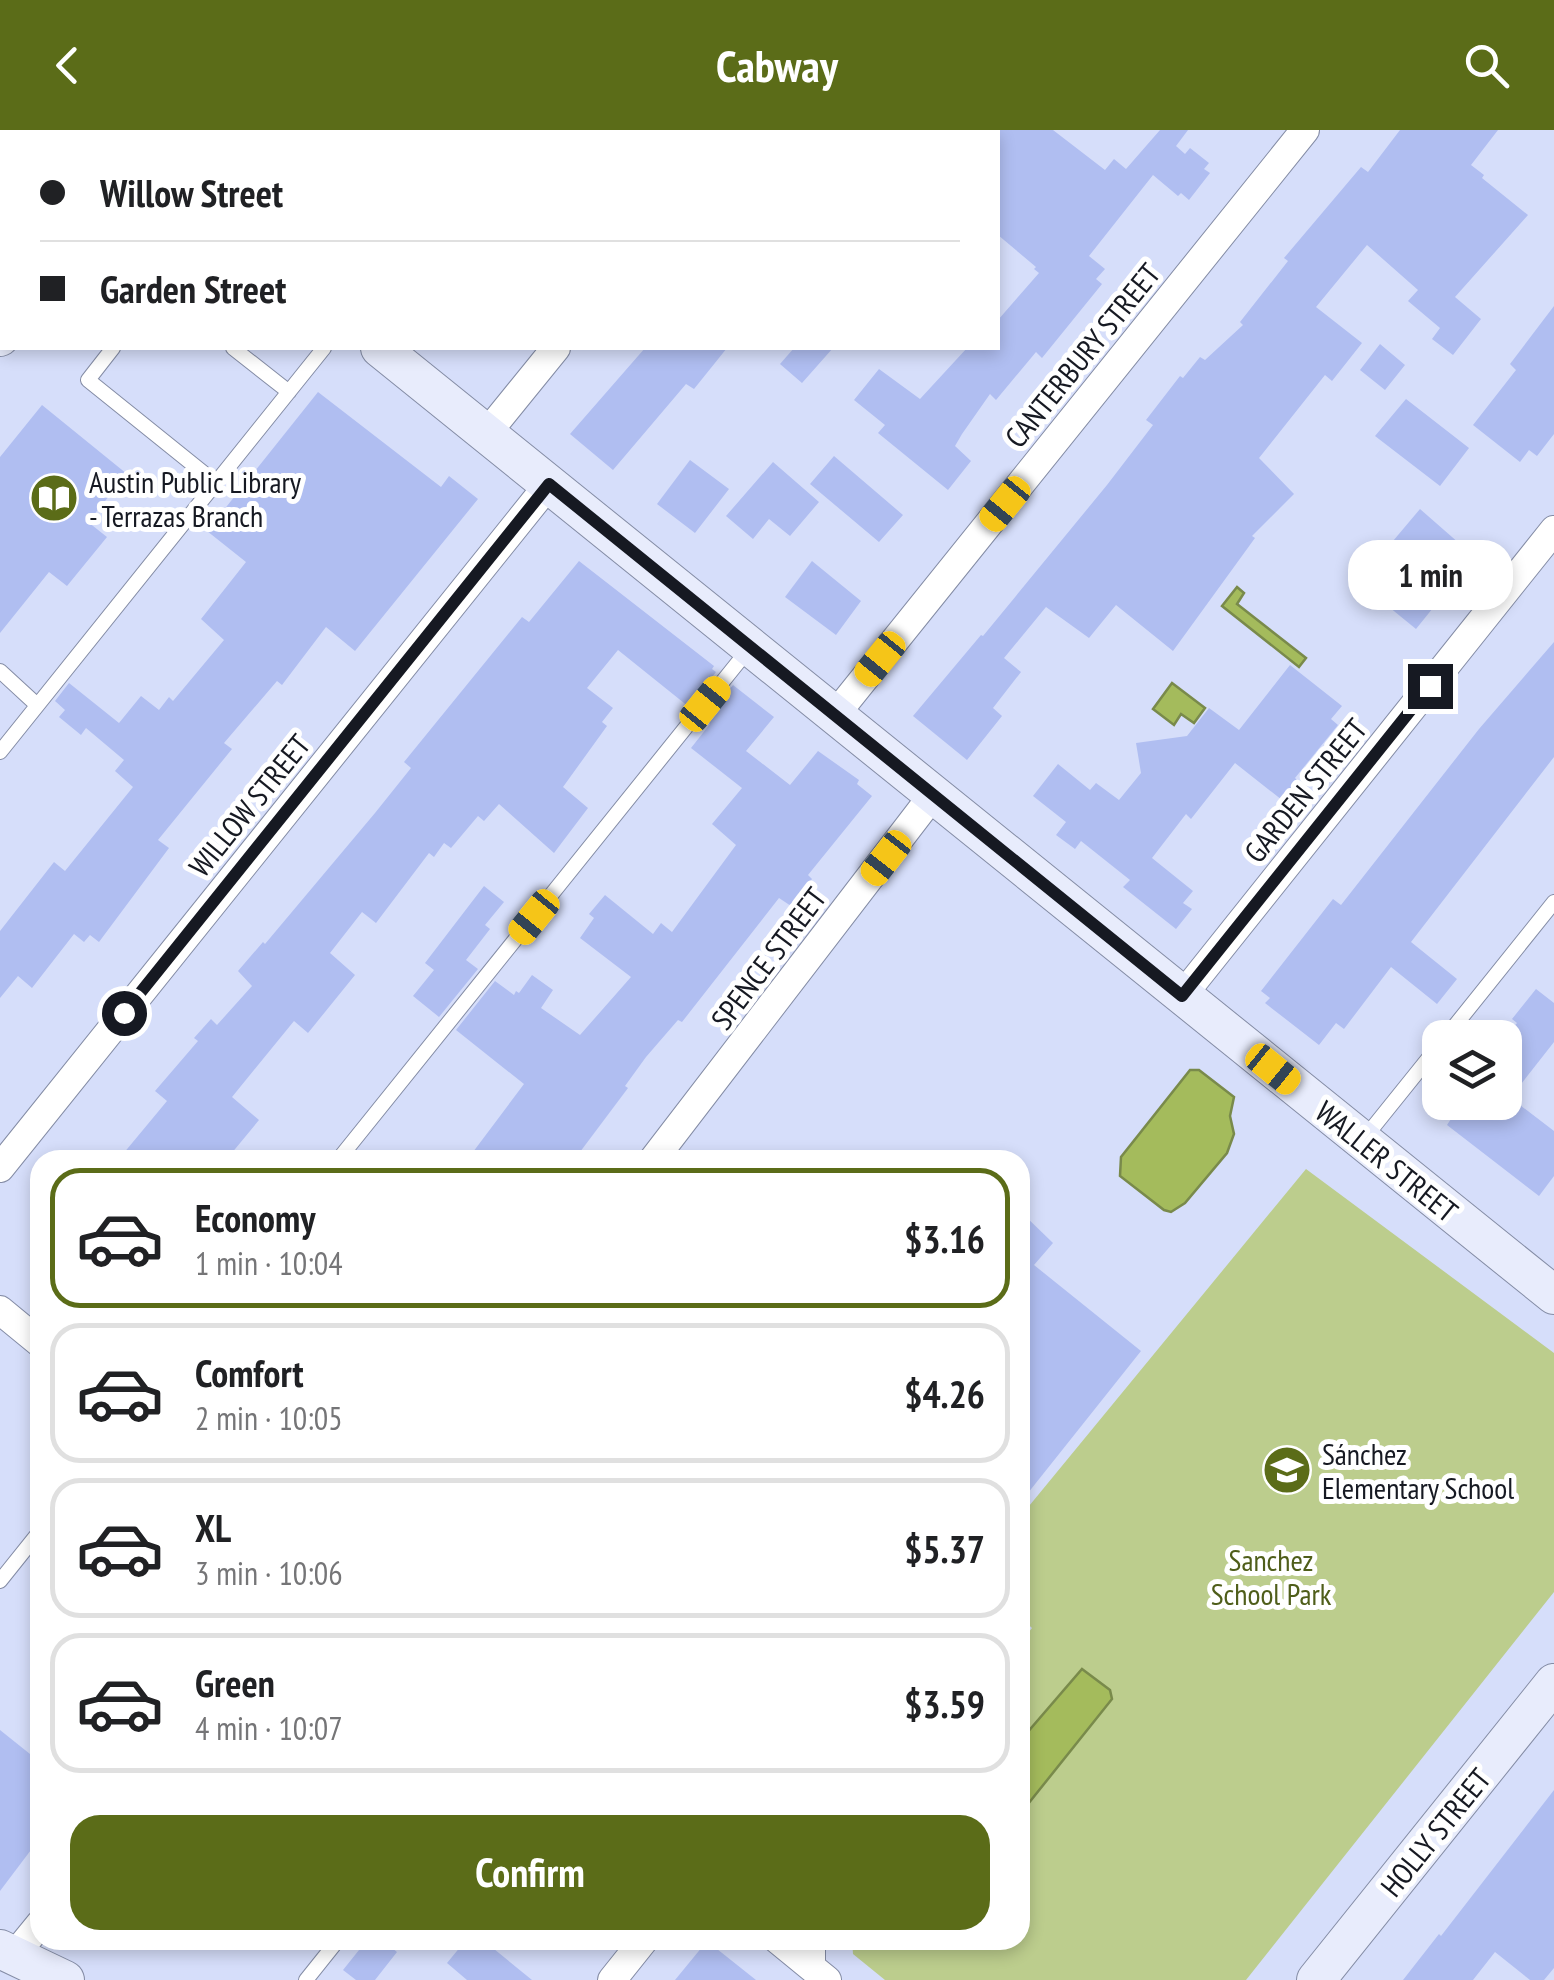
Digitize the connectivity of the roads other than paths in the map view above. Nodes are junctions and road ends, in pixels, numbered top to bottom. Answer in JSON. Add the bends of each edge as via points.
{"nodes":[{"id":1,"x":1305,"y":130,"type":"edge"},
{"id":2,"x":111,"y":350,"type":"edge"},
{"id":3,"x":236,"y":350,"type":"edge"},
{"id":4,"x":322,"y":350,"type":"edge"},
{"id":5,"x":383,"y":350,"type":"edge"},
{"id":6,"x":554,"y":350,"type":"edge"},
{"id":7,"x":289,"y":392,"type":"junction"},
{"id":8,"x":487,"y":433,"type":"junction"},
{"id":9,"x":216,"y":483,"type":"junction"},
{"id":10,"x":549,"y":484,"type":"junction"},
{"id":11,"x":1554,"y":530,"type":"edge"},
{"id":12,"x":751,"y":646,"type":"junction"},
{"id":13,"x":0,"y":671,"type":"edge"},
{"id":14,"x":37,"y":705,"type":"junction"},
{"id":15,"x":835,"y":715,"type":"junction"},
{"id":16,"x":0,"y":752,"type":"edge"},
{"id":17,"x":933,"y":796,"type":"junction"},
{"id":18,"x":1554,"y":902,"type":"edge"},
{"id":19,"x":1182,"y":996,"type":"junction"},
{"id":20,"x":1459,"y":1020,"type":"edge"},
{"id":21,"x":1422,"y":1066,"type":"edge"},
{"id":22,"x":1362,"y":1141,"type":"junction"},
{"id":23,"x":346,"y":1150,"type":"edge"},
{"id":24,"x":662,"y":1150,"type":"edge"},
{"id":25,"x":0,"y":1168,"type":"edge"},
{"id":26,"x":1550,"y":1283,"type":"edge"},
{"id":27,"x":0,"y":1310,"type":"edge"},
{"id":28,"x":30,"y":1335,"type":"edge"},
{"id":29,"x":30,"y":1544,"type":"edge"},
{"id":30,"x":0,"y":1581,"type":"edge"},
{"id":31,"x":1554,"y":1683,"type":"edge"},
{"id":32,"x":30,"y":1933,"type":"edge"},
{"id":33,"x":330,"y":1950,"type":"edge"},
{"id":34,"x":636,"y":1950,"type":"edge"},
{"id":35,"x":790,"y":1950,"type":"edge"},
{"id":36,"x":819,"y":1950,"type":"edge"},
{"id":37,"x":7,"y":1953,"type":"edge"},
{"id":38,"x":822,"y":1976,"type":"edge"},
{"id":39,"x":65,"y":1980,"type":"edge"},
{"id":40,"x":306,"y":1980,"type":"edge"},
{"id":41,"x":612,"y":1980,"type":"edge"},
{"id":42,"x":1316,"y":1980,"type":"edge"}],
"edges":[{"from":1,"to":15,"type":"street","name":"CANTERBURY STREET"},
{"from":2,"to":9,"type":"lane","via":[[88,380]]},
{"from":3,"to":7,"type":"lane"},
{"from":4,"to":7,"type":"lane"},
{"from":5,"to":8,"type":"street","name":"WALLER STREET"},
{"from":6,"to":8,"type":"street"},
{"from":7,"to":9,"type":"lane"},
{"from":8,"to":10,"type":"street","name":"WALLER STREET"},
{"from":9,"to":14,"type":"lane"},
{"from":10,"to":12,"type":"street","name":"WALLER STREET"},
{"from":10,"to":25,"type":"street","name":"WILLOW STREET"},
{"from":11,"to":19,"type":"street","name":"GARDEN STREET"},
{"from":12,"to":15,"type":"street","name":"WALLER STREET"},
{"from":12,"to":23,"type":"lane"},
{"from":13,"to":14,"type":"lane"},
{"from":14,"to":16,"type":"lane"},
{"from":15,"to":17,"type":"street","name":"WALLER STREET"},
{"from":17,"to":19,"type":"street","name":"WALLER STREET"},
{"from":17,"to":24,"type":"street","name":"SPENCE STREET"},
{"from":18,"to":20,"type":"lane"},
{"from":19,"to":22,"type":"street","name":"WALLER STREET"},
{"from":21,"to":22,"type":"lane"},
{"from":22,"to":26,"type":"street","name":"WALLER STREET"},
{"from":27,"to":28,"type":"street"},
{"from":29,"to":30,"type":"lane"},
{"from":31,"to":42,"type":"street","name":"HOLLY STREET"},
{"from":32,"to":37,"type":"street"},
{"from":33,"to":40,"type":"lane"},
{"from":34,"to":41,"type":"street"},
{"from":35,"to":38,"type":"street"},
{"from":36,"to":38,"type":"lane"},
{"from":37,"to":39,"type":"street"}]}
